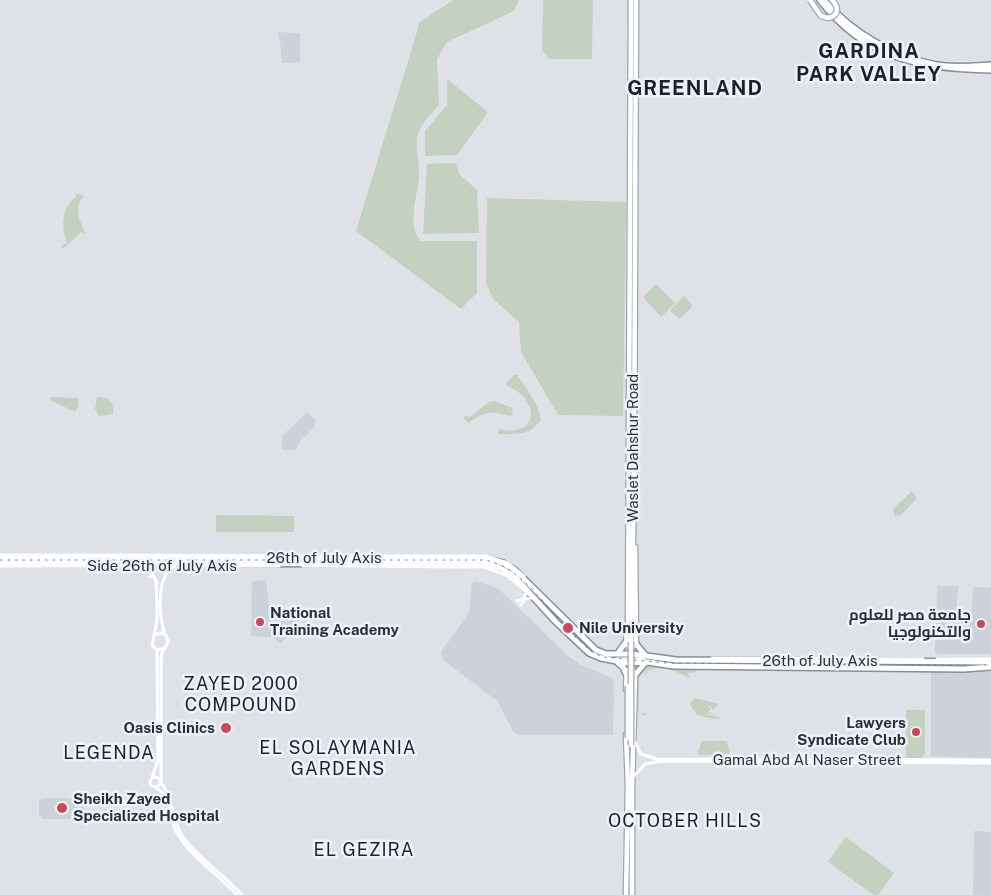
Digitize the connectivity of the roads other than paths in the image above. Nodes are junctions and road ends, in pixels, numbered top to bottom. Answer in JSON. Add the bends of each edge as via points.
{"nodes":[{"id":1,"x":631,"y":0,"type":"edge"},
{"id":2,"x":636,"y":0,"type":"edge"},
{"id":3,"x":810,"y":0,"type":"edge"},
{"id":4,"x":820,"y":0,"type":"edge"},
{"id":5,"x":824,"y":0,"type":"edge"},
{"id":6,"x":832,"y":0,"type":"edge"},
{"id":7,"x":633,"y":16,"type":"junction"},
{"id":8,"x":891,"y":54,"type":"junction"},
{"id":9,"x":952,"y":62,"type":"dead end"},
{"id":10,"x":947,"y":66,"type":"junction"},
{"id":11,"x":991,"y":66,"type":"edge"},
{"id":12,"x":918,"y":68,"type":"dead end"},
{"id":13,"x":991,"y":70,"type":"edge"},
{"id":14,"x":631,"y":403,"type":"junction"},
{"id":15,"x":634,"y":458,"type":"junction"},
{"id":16,"x":640,"y":465,"type":"dead end"},
{"id":17,"x":630,"y":541,"type":"junction"},
{"id":18,"x":166,"y":555,"type":"junction"},
{"id":19,"x":0,"y":556,"type":"edge"},
{"id":20,"x":88,"y":556,"type":"junction"},
{"id":21,"x":390,"y":556,"type":"junction"},
{"id":22,"x":239,"y":557,"type":"junction"},
{"id":23,"x":360,"y":557,"type":"junction"},
{"id":24,"x":172,"y":558,"type":"junction"},
{"id":25,"x":396,"y":558,"type":"junction"},
{"id":26,"x":35,"y":560,"type":"junction"},
{"id":27,"x":47,"y":560,"type":"junction"},
{"id":28,"x":304,"y":561,"type":"junction"},
{"id":29,"x":314,"y":561,"type":"junction"},
{"id":30,"x":90,"y":562,"type":"junction"},
{"id":31,"x":218,"y":563,"type":"junction"},
{"id":32,"x":282,"y":563,"type":"junction"},
{"id":33,"x":434,"y":563,"type":"junction"},
{"id":34,"x":0,"y":564,"type":"edge"},
{"id":35,"x":116,"y":566,"type":"junction"},
{"id":36,"x":140,"y":566,"type":"junction"},
{"id":37,"x":175,"y":566,"type":"junction"},
{"id":38,"x":187,"y":566,"type":"junction"},
{"id":39,"x":293,"y":566,"type":"junction"},
{"id":40,"x":444,"y":567,"type":"junction"},
{"id":41,"x":154,"y":575,"type":"junction"},
{"id":42,"x":165,"y":576,"type":"junction"},
{"id":43,"x":150,"y":577,"type":"dead end"},
{"id":44,"x":525,"y":579,"type":"junction"},
{"id":45,"x":526,"y":593,"type":"junction"},
{"id":46,"x":531,"y":598,"type":"junction"},
{"id":47,"x":547,"y":600,"type":"junction"},
{"id":48,"x":517,"y":601,"type":"dead end"},
{"id":49,"x":541,"y":604,"type":"junction"},
{"id":50,"x":521,"y":605,"type":"dead end"},
{"id":51,"x":554,"y":607,"type":"junction"},
{"id":52,"x":547,"y":613,"type":"junction"},
{"id":53,"x":154,"y":635,"type":"junction"},
{"id":54,"x":166,"y":635,"type":"junction"},
{"id":55,"x":626,"y":642,"type":"junction"},
{"id":56,"x":636,"y":644,"type":"junction"},
{"id":57,"x":163,"y":649,"type":"junction"},
{"id":58,"x":157,"y":650,"type":"junction"},
{"id":59,"x":649,"y":656,"type":"junction"},
{"id":60,"x":614,"y":657,"type":"junction"},
{"id":61,"x":786,"y":659,"type":"junction"},
{"id":62,"x":856,"y":660,"type":"junction"},
{"id":63,"x":967,"y":660,"type":"junction"},
{"id":64,"x":991,"y":660,"type":"edge"},
{"id":65,"x":647,"y":662,"type":"junction"},
{"id":66,"x":730,"y":663,"type":"junction"},
{"id":67,"x":742,"y":663,"type":"junction"},
{"id":68,"x":884,"y":664,"type":"junction"},
{"id":69,"x":892,"y":664,"type":"junction"},
{"id":70,"x":667,"y":665,"type":"junction"},
{"id":71,"x":784,"y":667,"type":"junction"},
{"id":72,"x":991,"y":668,"type":"edge"},
{"id":73,"x":964,"y":669,"type":"junction"},
{"id":74,"x":626,"y":674,"type":"junction"},
{"id":75,"x":635,"y":676,"type":"junction"},
{"id":76,"x":159,"y":689,"type":"junction"},
{"id":77,"x":634,"y":738,"type":"junction"},
{"id":78,"x":160,"y":744,"type":"junction"},
{"id":79,"x":652,"y":760,"type":"junction"},
{"id":80,"x":991,"y":762,"type":"edge"},
{"id":81,"x":634,"y":776,"type":"junction"},
{"id":82,"x":152,"y":778,"type":"junction"},
{"id":83,"x":161,"y":782,"type":"junction"},
{"id":84,"x":630,"y":786,"type":"junction"},
{"id":85,"x":155,"y":787,"type":"junction"},
{"id":86,"x":188,"y":845,"type":"junction"},
{"id":87,"x":221,"y":876,"type":"junction"},
{"id":88,"x":237,"y":895,"type":"edge"},
{"id":89,"x":242,"y":895,"type":"edge"},
{"id":90,"x":626,"y":895,"type":"edge"},
{"id":91,"x":632,"y":895,"type":"edge"}],
"edges":[{"from":1,"to":7,"type":"main road","name":"Waslet Dahshur Road"},
{"from":2,"to":7,"type":"main road","name":"Waslet Dahshur Road"},
{"from":3,"to":6,"type":"main road","bridge":true,"via":[[821,16],[828,18],[837,11]]},
{"from":4,"to":8,"type":"highway","via":[[848,29]]},
{"from":5,"to":10,"type":"highway","via":[[851,26],[880,45],[915,59]]},
{"from":7,"to":14,"type":"main road","name":"Waslet Dahshur Road"},
{"from":8,"to":12,"type":"highway"},
{"from":8,"to":13,"type":"highway","via":[[938,68]]},
{"from":9,"to":10,"type":"highway"},
{"from":10,"to":11,"type":"highway"},
{"from":14,"to":15,"type":"main road","name":"Waslet Dahshur Road"},
{"from":14,"to":17,"type":"main road","name":"Waslet Dahshur Road"},
{"from":15,"to":16,"type":"main road"},
{"from":15,"to":17,"type":"main road","name":"Waslet Dahshur Road"},
{"from":17,"to":55,"type":"main road"},
{"from":17,"to":56,"type":"main road","via":[[635,550]]},
{"from":17,"to":84,"type":"main road","name":"Waslet Dahshur Road","bridge":true},
{"from":18,"to":20,"type":"main road","name":"Side 26th of July Axis"},
{"from":18,"to":22,"type":"main road","name":"Side 26th of July Axis"},
{"from":18,"to":24,"type":"highway"},
{"from":19,"to":20,"type":"main road","name":"Side 26th of July Axis"},
{"from":19,"to":26,"type":"highway","name":"26th of July Axis"},
{"from":20,"to":24,"type":"highway","name":"26th of July Axis"},
{"from":20,"to":27,"type":"highway","name":"26th of July Axis"},
{"from":21,"to":23,"type":"main road","name":"Side 26th of July Axis"},
{"from":21,"to":25,"type":"highway"},
{"from":21,"to":44,"type":"main road","name":"Side 26th of July Axis","via":[[488,556],[515,567]]},
{"from":22,"to":23,"type":"main road","name":"Side 26th of July Axis"},
{"from":22,"to":24,"type":"highway","name":"26th of July Axis"},
{"from":22,"to":28,"type":"highway","name":"26th of July Axis"},
{"from":23,"to":25,"type":"highway","name":"26th of July Axis"},
{"from":23,"to":29,"type":"highway","name":"26th of July Axis"},
{"from":25,"to":44,"type":"highway","name":"26th of July Axis","via":[[486,559],[507,566]]},
{"from":26,"to":27,"type":"highway","name":"26th of July Axis"},
{"from":26,"to":34,"type":"highway","name":"26th of July Axis"},
{"from":27,"to":30,"type":"highway","name":"26th of July Axis"},
{"from":28,"to":29,"type":"highway","name":"26th of July Axis"},
{"from":28,"to":32,"type":"highway","name":"26th of July Axis"},
{"from":29,"to":33,"type":"highway","name":"26th of July Axis"},
{"from":30,"to":31,"type":"highway","name":"26th of July Axis"},
{"from":30,"to":35,"type":"highway"},
{"from":31,"to":32,"type":"highway","name":"26th of July Axis"},
{"from":31,"to":38,"type":"highway"},
{"from":32,"to":39,"type":"highway"},
{"from":33,"to":40,"type":"highway"},
{"from":33,"to":49,"type":"highway","name":"26th of July Axis","via":[[496,566],[514,576]]},
{"from":34,"to":35,"type":"main road","name":"Side 26th of July Axis"},
{"from":35,"to":36,"type":"main road","name":"Side 26th of July Axis"},
{"from":36,"to":37,"type":"main road","name":"Side 26th of July Axis"},
{"from":36,"to":41,"type":"main road"},
{"from":37,"to":38,"type":"main road","name":"Side 26th of July Axis"},
{"from":37,"to":42,"type":"main road"},
{"from":38,"to":39,"type":"main road","name":"Side 26th of July Axis"},
{"from":39,"to":40,"type":"main road","name":"Side 26th of July Axis"},
{"from":40,"to":45,"type":"main road","name":"Side 26th of July Axis","via":[[481,566],[493,569],[508,576]]},
{"from":41,"to":42,"type":"main road"},
{"from":41,"to":43,"type":"main road"},
{"from":41,"to":53,"type":"main road","via":[[157,620]]},
{"from":42,"to":54,"type":"main road","via":[[162,617]]},
{"from":44,"to":47,"type":"highway","name":"26th of July Axis"},
{"from":45,"to":46,"type":"main road","name":"Side 26th of July Axis"},
{"from":45,"to":48,"type":"main road"},
{"from":46,"to":50,"type":"main road","via":[[525,599]]},
{"from":46,"to":52,"type":"main road","name":"Side 26th of July Axis"},
{"from":47,"to":49,"type":"highway"},
{"from":47,"to":51,"type":"highway","name":"26th of July Axis"},
{"from":49,"to":52,"type":"highway","name":"26th of July Axis"},
{"from":51,"to":52,"type":"highway"},
{"from":51,"to":60,"type":"highway","name":"26th of July Axis","via":[[593,648]]},
{"from":52,"to":60,"type":"highway","name":"26th of July Axis","via":[[585,651],[597,657]]},
{"from":53,"to":54,"type":"main road"},
{"from":53,"to":58,"type":"main road","via":[[151,643]]},
{"from":54,"to":57,"type":"main road","via":[[168,643]]},
{"from":55,"to":56,"type":"main road","via":[[630,648]]},
{"from":55,"to":60,"type":"highway"},
{"from":56,"to":59,"type":"highway"},
{"from":57,"to":58,"type":"main road"},
{"from":57,"to":76,"type":"main road"},
{"from":58,"to":76,"type":"main road"},
{"from":59,"to":60,"type":"highway","name":"26th of July Axis"},
{"from":59,"to":61,"type":"main road"},
{"from":59,"to":66,"type":"highway","name":"26th of July Axis"},
{"from":60,"to":65,"type":"highway","name":"26th of July Axis","via":[[630,664]]},
{"from":60,"to":74,"type":"highway"},
{"from":61,"to":62,"type":"highway","name":"26th of July Axis"},
{"from":61,"to":67,"type":"highway","name":"26th of July Axis"},
{"from":62,"to":63,"type":"main road"},
{"from":62,"to":68,"type":"highway","name":"26th of July Axis"},
{"from":63,"to":64,"type":"highway","name":"26th of July Axis"},
{"from":63,"to":69,"type":"highway","name":"26th of July Axis"},
{"from":65,"to":70,"type":"highway","name":"26th of July Axis"},
{"from":65,"to":75,"type":"highway"},
{"from":66,"to":67,"type":"highway","name":"26th of July Axis"},
{"from":66,"to":70,"type":"highway","name":"26th of July Axis"},
{"from":67,"to":71,"type":"highway","name":"26th of July Axis"},
{"from":68,"to":69,"type":"highway","name":"26th of July Axis"},
{"from":68,"to":71,"type":"highway","name":"26th of July Axis"},
{"from":69,"to":73,"type":"highway","name":"26th of July Axis"},
{"from":70,"to":71,"type":"main road","via":[[684,668]]},
{"from":71,"to":73,"type":"main road"},
{"from":72,"to":73,"type":"highway","name":"26th of July Axis"},
{"from":74,"to":75,"type":"main road","via":[[631,668]]},
{"from":74,"to":84,"type":"main road"},
{"from":75,"to":77,"type":"main road"},
{"from":76,"to":78,"type":"main road"},
{"from":77,"to":79,"type":"main road","via":[[638,751]]},
{"from":77,"to":81,"type":"main road"},
{"from":78,"to":82,"type":"main road","via":[[158,764]]},
{"from":78,"to":83,"type":"main road"},
{"from":79,"to":80,"type":"main road","name":"Gamal Abd Al Naser Street"},
{"from":79,"to":81,"type":"main road","via":[[639,768]]},
{"from":81,"to":84,"type":"main road"},
{"from":82,"to":83,"type":"main road","via":[[157,777]]},
{"from":82,"to":85,"type":"main road","via":[[150,783]]},
{"from":83,"to":85,"type":"main road"},
{"from":83,"to":86,"type":"main road","via":[[170,796],[176,823]]},
{"from":84,"to":90,"type":"main road","name":"Waslet Dahshur Road"},
{"from":84,"to":91,"type":"main road","name":"Waslet Dahshur Road"},
{"from":85,"to":86,"type":"main road","via":[[167,797],[173,824]]},
{"from":86,"to":87,"type":"main road"},
{"from":87,"to":88,"type":"main road"},
{"from":87,"to":89,"type":"main road"}]}
